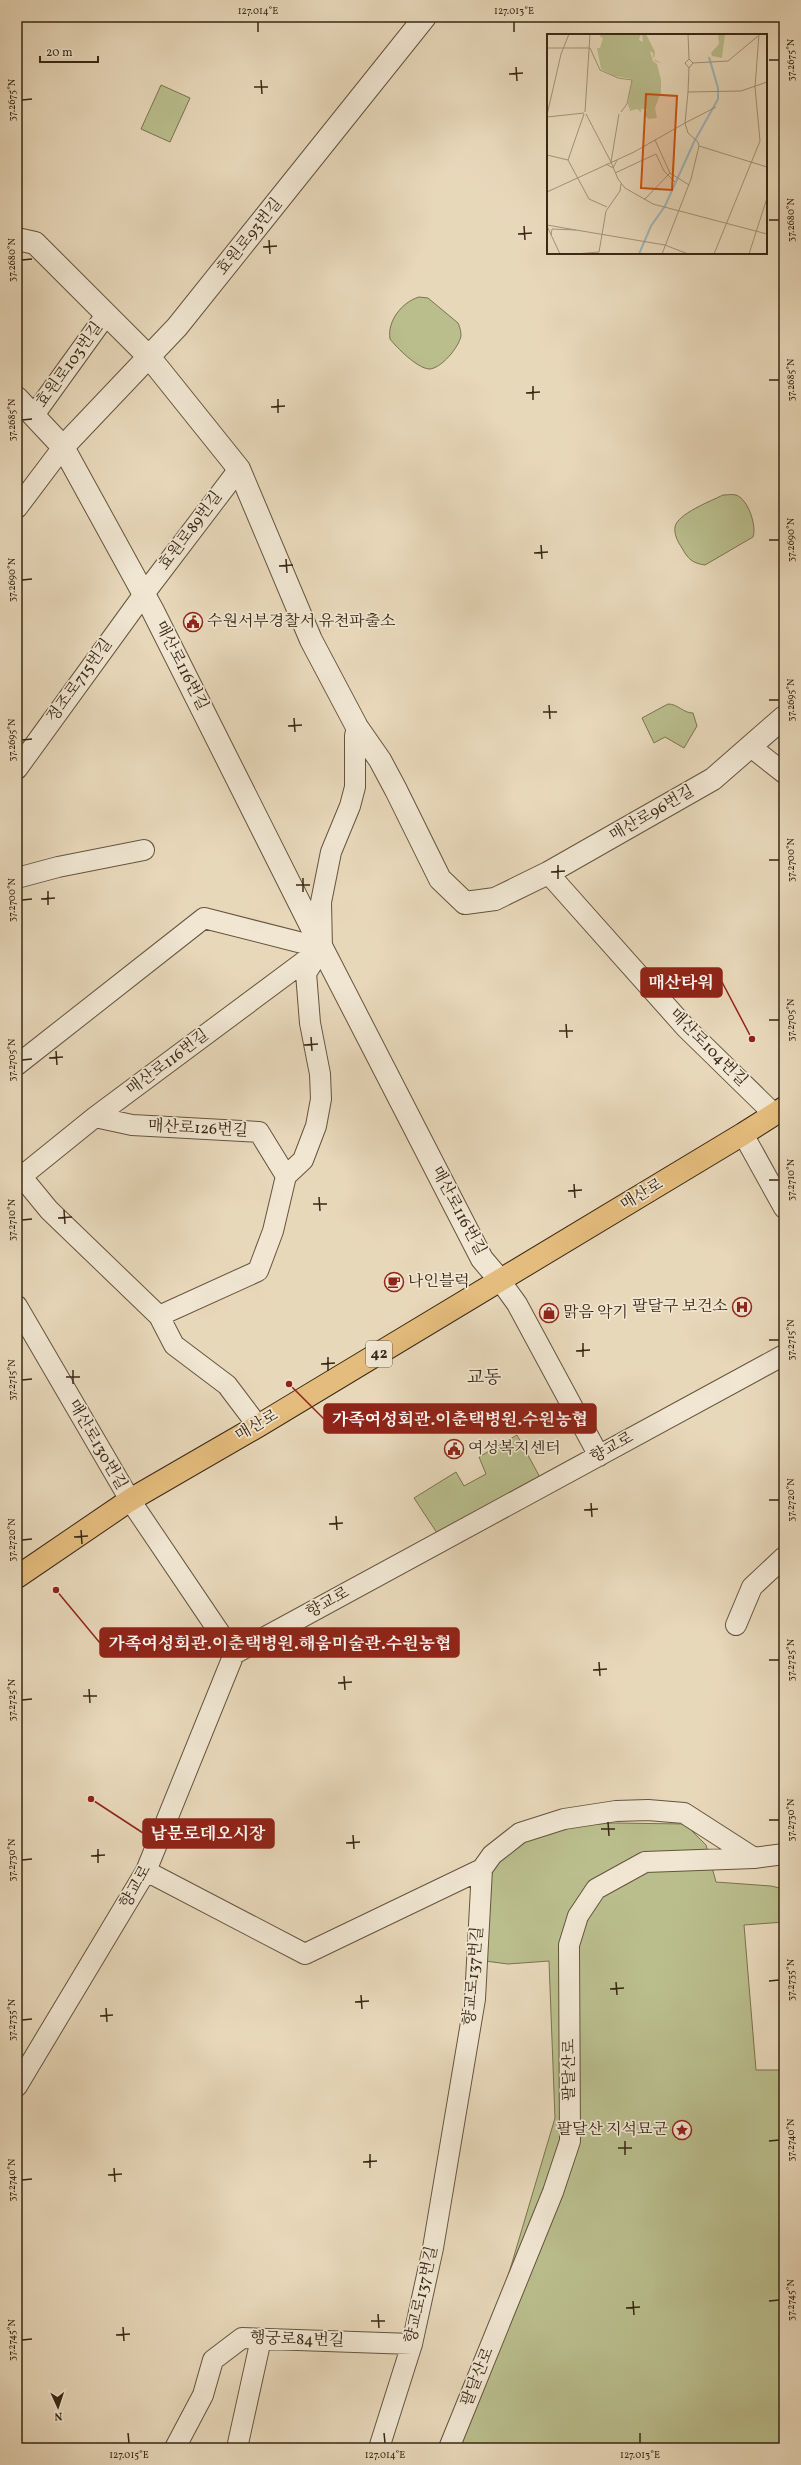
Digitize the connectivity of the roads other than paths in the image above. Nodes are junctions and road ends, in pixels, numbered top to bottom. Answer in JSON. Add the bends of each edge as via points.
{"nodes":[{"id":1,"x":425,"y":17,"type":"edge"},
{"id":2,"x":17,"y":239,"type":"edge"},
{"id":3,"x":106,"y":315,"type":"junction"},
{"id":4,"x":150,"y":358,"type":"junction"},
{"id":5,"x":17,"y":398,"type":"edge"},
{"id":6,"x":34,"y":415,"type":"junction"},
{"id":7,"x":63,"y":447,"type":"junction"},
{"id":8,"x":239,"y":469,"type":"junction"},
{"id":9,"x":17,"y":508,"type":"edge"},
{"id":10,"x":144,"y":594,"type":"junction"},
{"id":11,"x":784,"y":717,"type":"edge"},
{"id":12,"x":357,"y":728,"type":"junction"},
{"id":13,"x":751,"y":748,"type":"junction"},
{"id":14,"x":17,"y":769,"type":"edge"},
{"id":15,"x":784,"y":774,"type":"edge"},
{"id":16,"x":144,"y":850,"type":"dead end"},
{"id":17,"x":548,"y":873,"type":"junction"},
{"id":18,"x":17,"y":878,"type":"edge"},
{"id":19,"x":322,"y":948,"type":"junction"},
{"id":20,"x":17,"y":1065,"type":"edge"},
{"id":21,"x":779,"y":1111,"type":"edge"},
{"id":22,"x":95,"y":1117,"type":"junction"},
{"id":23,"x":743,"y":1134,"type":"junction"},
{"id":24,"x":19,"y":1176,"type":"edge"},
{"id":25,"x":286,"y":1176,"type":"junction"},
{"id":26,"x":784,"y":1208,"type":"edge"},
{"id":27,"x":499,"y":1279,"type":"junction"},
{"id":28,"x":17,"y":1306,"type":"edge"},
{"id":29,"x":159,"y":1316,"type":"junction"},
{"id":30,"x":784,"y":1357,"type":"edge"},
{"id":31,"x":258,"y":1426,"type":"junction"},
{"id":32,"x":599,"y":1456,"type":"junction"},
{"id":33,"x":130,"y":1500,"type":"junction"},
{"id":34,"x":784,"y":1557,"type":"edge"},
{"id":35,"x":17,"y":1577,"type":"edge"},
{"id":36,"x":736,"y":1625,"type":"dead end"},
{"id":37,"x":234,"y":1654,"type":"junction"},
{"id":38,"x":784,"y":1854,"type":"edge"},
{"id":39,"x":754,"y":1858,"type":"junction"},
{"id":40,"x":482,"y":1869,"type":"junction"},
{"id":41,"x":146,"y":1871,"type":"junction"},
{"id":42,"x":17,"y":2086,"type":"edge"},
{"id":43,"x":260,"y":2339,"type":"junction"},
{"id":44,"x":412,"y":2344,"type":"junction"},
{"id":45,"x":175,"y":2448,"type":"edge"},
{"id":46,"x":237,"y":2448,"type":"edge"},
{"id":47,"x":379,"y":2448,"type":"edge"},
{"id":48,"x":449,"y":2448,"type":"edge"}],
"edges":[{"from":1,"to":4,"type":"street","name":"효원로93번길"},
{"from":2,"to":3,"type":"street","via":[[35,243]]},
{"from":3,"to":4,"type":"street"},
{"from":3,"to":6,"type":"street","name":"효원로103번길"},
{"from":4,"to":7,"type":"street","name":"효원로93번길"},
{"from":4,"to":8,"type":"street"},
{"from":5,"to":6,"type":"street","name":"매산로116번길"},
{"from":6,"to":7,"type":"street","name":"매산로116번길"},
{"from":7,"to":9,"type":"street"},
{"from":7,"to":10,"type":"street","name":"매산로116번길"},
{"from":8,"to":10,"type":"street","name":"효원로89번길"},
{"from":8,"to":12,"type":"street","via":[[311,640]]},
{"from":10,"to":14,"type":"street","name":"정조로715번길"},
{"from":10,"to":19,"type":"street","name":"매산로116번길"},
{"from":11,"to":13,"type":"street","name":"매산로96번길"},
{"from":12,"to":17,"type":"street","name":"매산로96번길","via":[[380,760],[440,879],[465,903],[495,898]]},
{"from":12,"to":19,"type":"street","name":"매산로116번길","via":[[355,786],[350,806],[331,852],[321,902]]},
{"from":13,"to":15,"type":"street"},
{"from":13,"to":17,"type":"street","name":"매산로96번길","via":[[713,779]]},
{"from":16,"to":18,"type":"street"},
{"from":17,"to":21,"type":"street","name":"매산로104번길","via":[[686,1028]]},
{"from":19,"to":20,"type":"street","via":[[204,918]]},
{"from":19,"to":22,"type":"street","name":"매산로116번길"},
{"from":19,"to":25,"type":"street","via":[[306,973],[321,1099],[316,1126],[303,1160]]},
{"from":19,"to":27,"type":"street","name":"매산로116번길","via":[[482,1259]]},
{"from":21,"to":23,"type":"main road","name":"매산로","number":"42"},
{"from":22,"to":24,"type":"street","name":"매산로116번길"},
{"from":22,"to":25,"type":"street","name":"매산로126번길","via":[[132,1125],[259,1132]]},
{"from":23,"to":26,"type":"street"},
{"from":23,"to":27,"type":"main road","name":"매산로","number":"42"},
{"from":24,"to":29,"type":"street","via":[[49,1210]]},
{"from":25,"to":29,"type":"street","via":[[273,1231],[258,1271]]},
{"from":27,"to":31,"type":"main road","name":"매산로","number":"42"},
{"from":27,"to":32,"type":"street","via":[[517,1304]]},
{"from":28,"to":33,"type":"street","name":"매산로130번길"},
{"from":29,"to":31,"type":"street","via":[[174,1345],[227,1385]]},
{"from":30,"to":32,"type":"street","name":"향교로"},
{"from":31,"to":33,"type":"main road","name":"매산로","number":"42"},
{"from":32,"to":37,"type":"street","name":"향교로"},
{"from":33,"to":35,"type":"main road","name":"매산로","number":"42"},
{"from":33,"to":37,"type":"street","name":"매산로130번길"},
{"from":34,"to":36,"type":"street","via":[[752,1588]]},
{"from":37,"to":41,"type":"street","name":"향교로"},
{"from":38,"to":39,"type":"street","name":"팔달산로"},
{"from":39,"to":40,"type":"street","via":[[684,1813],[616,1811],[564,1819],[520,1833],[492,1855]]},
{"from":39,"to":48,"type":"street","name":"팔달산로","via":[[645,1862],[596,1889],[578,1916],[569,1945],[570,2141],[553,2192]]},
{"from":40,"to":41,"type":"street","via":[[305,1954]]},
{"from":40,"to":44,"type":"street","name":"향교로137번길","via":[[472,2014],[433,2248]]},
{"from":41,"to":42,"type":"street","name":"향교로"},
{"from":43,"to":44,"type":"street","name":"행궁로84번길"},
{"from":43,"to":45,"type":"street","name":"행궁로84번길","via":[[242,2338],[212,2360],[203,2395]]},
{"from":43,"to":46,"type":"street"},
{"from":44,"to":47,"type":"street","name":"향교로137번길"}]}
